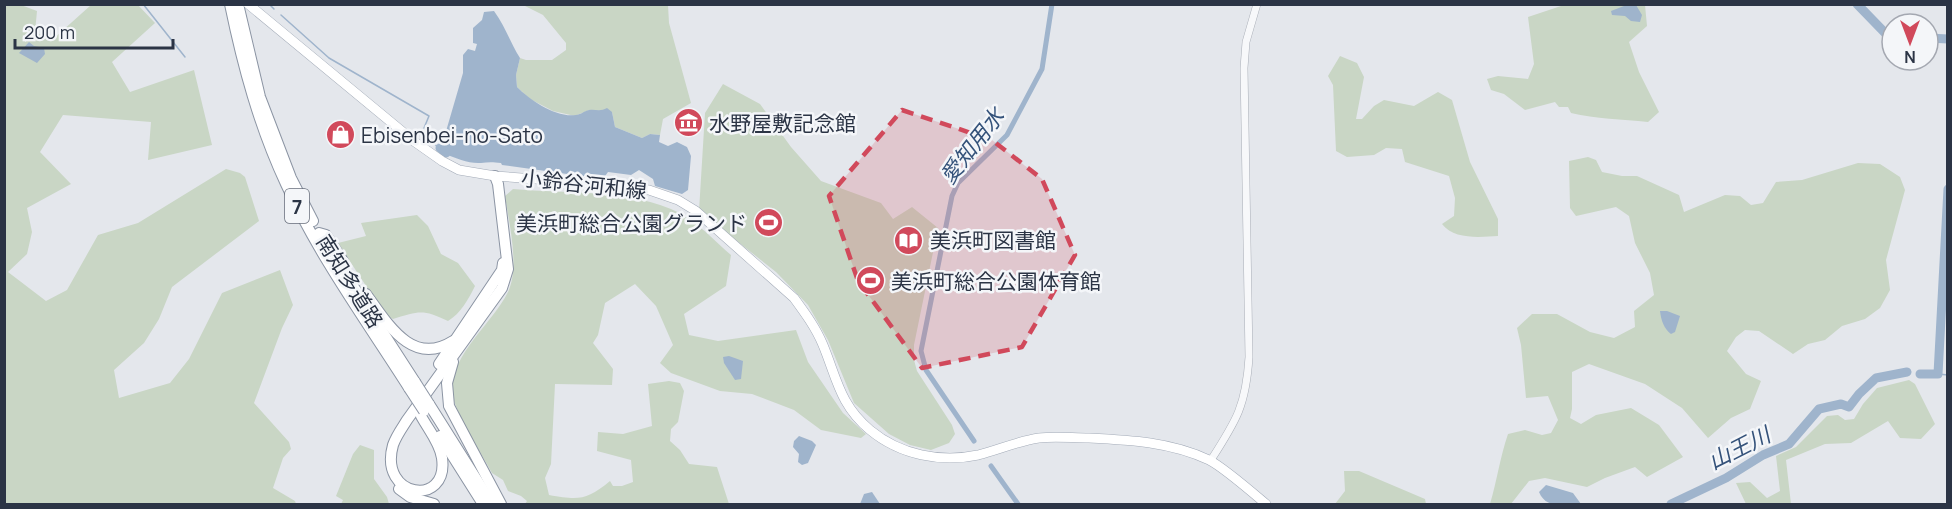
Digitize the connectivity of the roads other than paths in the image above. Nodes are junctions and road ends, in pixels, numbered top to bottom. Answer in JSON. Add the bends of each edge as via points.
{"nodes":[{"id":1,"x":230,"y":4,"type":"edge"},
{"id":2,"x":238,"y":4,"type":"edge"},
{"id":3,"x":248,"y":4,"type":"edge"},
{"id":4,"x":1257,"y":4,"type":"edge"},
{"id":5,"x":495,"y":176,"type":"junction"},
{"id":6,"x":319,"y":233,"type":"junction"},
{"id":7,"x":456,"y":344,"type":"junction"},
{"id":8,"x":411,"y":388,"type":"junction"},
{"id":9,"x":425,"y":410,"type":"junction"},
{"id":10,"x":1211,"y":460,"type":"junction"},
{"id":11,"x":434,"y":504,"type":"edge"},
{"id":12,"x":483,"y":504,"type":"edge"},
{"id":13,"x":492,"y":504,"type":"edge"},
{"id":14,"x":501,"y":504,"type":"edge"},
{"id":15,"x":1266,"y":504,"type":"edge"}],
"edges":[{"from":1,"to":8,"type":"highway","name":"南知多道路","number":"7","via":[[253,100],[286,186],[336,274]]},
{"from":2,"to":6,"type":"highway","name":"南知多道路","number":"7","via":[[260,97],[291,178]]},
{"from":3,"to":5,"type":"main road","name":"小鈴谷河和線","via":[[442,161],[459,170]]},
{"from":4,"to":10,"type":"street","via":[[1246,42],[1244,68],[1247,379],[1236,422]]},
{"from":5,"to":7,"type":"highway","via":[[508,269],[502,288]]},
{"from":5,"to":10,"type":"main road","name":"小鈴谷河和線","via":[[649,190],[696,211],[794,298],[822,344],[845,402],[872,432],[897,446],[934,458],[958,458],[1018,442],[1064,437],[1166,445]]},
{"from":6,"to":7,"type":"highway","via":[[326,235],[374,306],[405,341],[424,350]]},
{"from":6,"to":8,"type":"highway","name":"南知多道路","number":"7"},
{"from":7,"to":9,"type":"highway","via":[[394,443],[394,474],[409,490],[418,492],[436,483],[443,464]]},
{"from":7,"to":11,"type":"highway","via":[[394,433],[386,454],[389,476],[399,490],[410,498]]},
{"from":7,"to":14,"type":"highway","via":[[447,383],[449,406]]},
{"from":8,"to":9,"type":"highway","name":"南知多道路","number":"7","bridge":true},
{"from":9,"to":12,"type":"highway","name":"南知多道路","number":"7"},
{"from":9,"to":13,"type":"highway","name":"南知多道路","number":"7"},
{"from":10,"to":15,"type":"main road","name":"小鈴谷河和線"}]}
